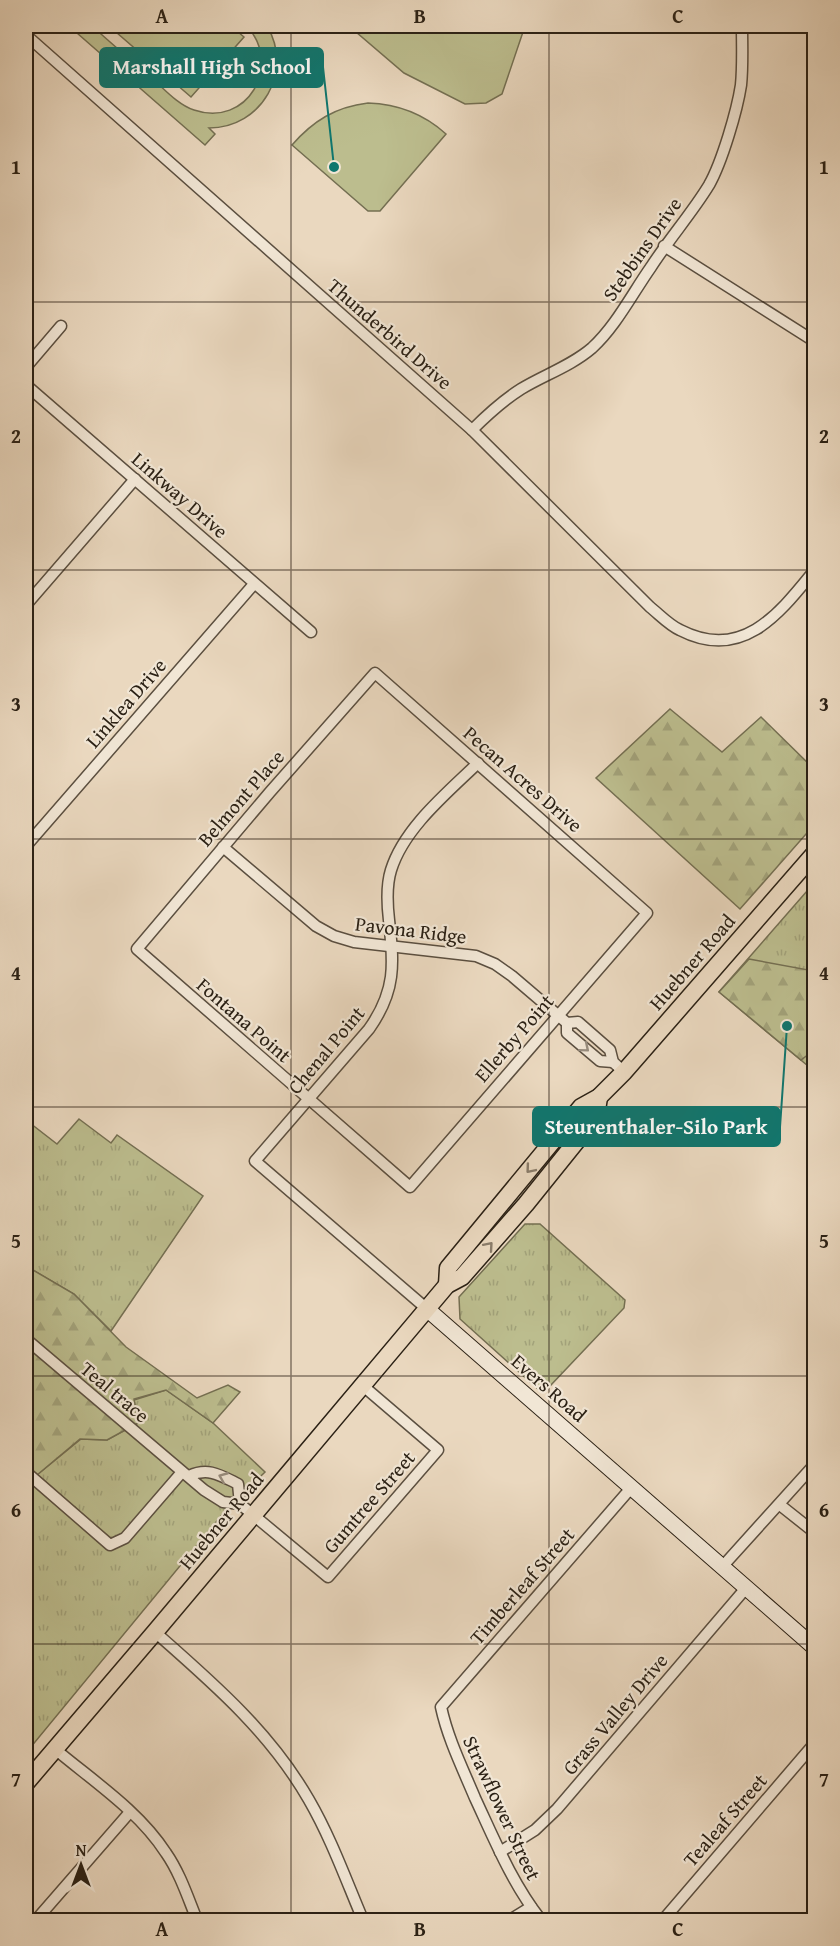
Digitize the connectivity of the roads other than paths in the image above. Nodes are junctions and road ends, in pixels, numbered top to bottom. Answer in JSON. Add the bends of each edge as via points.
{"nodes":[{"id":1,"x":742,"y":26,"type":"edge"},
{"id":2,"x":26,"y":35,"type":"edge"},
{"id":3,"x":664,"y":246,"type":"junction"},
{"id":4,"x":61,"y":326,"type":"dead end"},
{"id":5,"x":814,"y":341,"type":"edge"},
{"id":6,"x":26,"y":367,"type":"edge"},
{"id":7,"x":26,"y":385,"type":"edge"},
{"id":8,"x":472,"y":430,"type":"junction"},
{"id":9,"x":135,"y":479,"type":"junction"},
{"id":10,"x":814,"y":571,"type":"edge"},
{"id":11,"x":255,"y":584,"type":"junction"},
{"id":12,"x":26,"y":605,"type":"edge"},
{"id":13,"x":311,"y":632,"type":"dead end"},
{"id":14,"x":375,"y":673,"type":"joint"},
{"id":15,"x":478,"y":763,"type":"junction"},
{"id":16,"x":26,"y":846,"type":"edge"},
{"id":17,"x":223,"y":847,"type":"junction"},
{"id":18,"x":814,"y":854,"type":"edge"},
{"id":19,"x":647,"y":913,"type":"joint"},
{"id":20,"x":392,"y":946,"type":"junction"},
{"id":21,"x":137,"y":949,"type":"joint"},
{"id":22,"x":558,"y":1014,"type":"junction"},
{"id":23,"x":567,"y":1023,"type":"junction"},
{"id":24,"x":618,"y":1067,"type":"junction"},
{"id":25,"x":308,"y":1100,"type":"junction"},
{"id":26,"x":255,"y":1161,"type":"joint"},
{"id":27,"x":410,"y":1187,"type":"joint"},
{"id":28,"x":427,"y":1309,"type":"junction"},
{"id":29,"x":26,"y":1339,"type":"edge"},
{"id":30,"x":362,"y":1384,"type":"junction"},
{"id":31,"x":814,"y":1465,"type":"edge"},
{"id":32,"x":26,"y":1472,"type":"edge"},
{"id":33,"x":186,"y":1474,"type":"junction"},
{"id":34,"x":631,"y":1488,"type":"junction"},
{"id":35,"x":240,"y":1504,"type":"junction"},
{"id":36,"x":780,"y":1505,"type":"junction"},
{"id":37,"x":253,"y":1515,"type":"junction"},
{"id":38,"x":814,"y":1532,"type":"edge"},
{"id":39,"x":722,"y":1567,"type":"junction"},
{"id":40,"x":328,"y":1577,"type":"joint"},
{"id":41,"x":746,"y":1588,"type":"junction"},
{"id":42,"x":155,"y":1632,"type":"junction"},
{"id":43,"x":814,"y":1647,"type":"edge"},
{"id":44,"x":441,"y":1707,"type":"joint"},
{"id":45,"x":814,"y":1744,"type":"edge"},
{"id":46,"x":55,"y":1749,"type":"junction"},
{"id":47,"x":26,"y":1783,"type":"edge"},
{"id":48,"x":130,"y":1812,"type":"junction"},
{"id":49,"x":500,"y":1852,"type":"junction"},
{"id":50,"x":531,"y":1907,"type":"junction"},
{"id":51,"x":36,"y":1920,"type":"edge"},
{"id":52,"x":197,"y":1920,"type":"edge"},
{"id":53,"x":363,"y":1920,"type":"edge"},
{"id":54,"x":510,"y":1920,"type":"edge"},
{"id":55,"x":541,"y":1920,"type":"edge"},
{"id":56,"x":663,"y":1920,"type":"edge"}],
"edges":[{"from":1,"to":3,"type":"street","name":"Stebbins Drive","via":[[740,87],[717,168]]},
{"from":2,"to":8,"type":"street","name":"Thunderbird Drive"},
{"from":3,"to":5,"type":"street"},
{"from":3,"to":8,"type":"street","name":"Stebbins Drive","via":[[611,326],[592,347],[498,404]]},
{"from":4,"to":6,"type":"street"},
{"from":7,"to":9,"type":"street","name":"Linkway Drive"},
{"from":8,"to":10,"type":"street","name":"Thunderbird Drive","via":[[650,608],[677,629],[698,638],[719,641],[754,631],[781,612]]},
{"from":9,"to":11,"type":"street","name":"Linkway Drive"},
{"from":9,"to":12,"type":"street"},
{"from":11,"to":13,"type":"street","name":"Linkway Drive"},
{"from":11,"to":16,"type":"street","name":"Linklea Drive"},
{"from":14,"to":15,"type":"street","name":"Pecan Acres Drive"},
{"from":14,"to":17,"type":"street","name":"Belmont Place"},
{"from":15,"to":19,"type":"street","name":"Pecan Acres Drive"},
{"from":15,"to":20,"type":"street","name":"Chenal Point","via":[[435,804],[406,838],[395,860],[387,890]]},
{"from":17,"to":20,"type":"street","name":"Pavona Ridge","via":[[316,926],[344,940]]},
{"from":17,"to":21,"type":"street","name":"Belmont Place"},
{"from":18,"to":24,"type":"main road","name":"Huebner Road"},
{"from":19,"to":22,"type":"street","name":"Ellerby Point"},
{"from":20,"to":22,"type":"street","name":"Pavona Ridge","via":[[476,956],[512,976]]},
{"from":20,"to":25,"type":"street","name":"Chenal Point","via":[[391,985],[380,1014]]},
{"from":21,"to":25,"type":"street","name":"Fontana Point"},
{"from":22,"to":23,"type":"street","name":"Pavona Ridge"},
{"from":22,"to":27,"type":"street","name":"Ellerby Point"},
{"from":23,"to":24,"type":"street","name":"Pavona Ridge","one_way":true,"via":[[567,1033],[600,1061]]},
{"from":23,"to":24,"type":"street","name":"Pavona Ridge","via":[[578,1022],[610,1050]]},
{"from":24,"to":28,"type":"main road","name":"Huebner Road","via":[[599,1097],[596,1117],[462,1278],[447,1285]]},
{"from":25,"to":26,"type":"street","name":"Chenal Point"},
{"from":25,"to":27,"type":"street","name":"Fontana Point"},
{"from":26,"to":28,"type":"street","name":"Evers Road"},
{"from":28,"to":30,"type":"main road","name":"Huebner Road"},
{"from":28,"to":34,"type":"main road","name":"Evers Road"},
{"from":29,"to":33,"type":"street","name":"Teal trace"},
{"from":30,"to":37,"type":"main road","name":"Huebner Road"},
{"from":30,"to":40,"type":"street","name":"Gumtree Street","via":[[438,1450]]},
{"from":31,"to":36,"type":"street"},
{"from":32,"to":33,"type":"street","via":[[110,1545],[124,1538]]},
{"from":33,"to":35,"type":"street","name":"Teal trace","via":[[223,1502]]},
{"from":35,"to":33,"type":"street","name":"Teal trace","one_way":true,"via":[[238,1484],[201,1470]]},
{"from":34,"to":39,"type":"main road","name":"Evers Road"},
{"from":34,"to":44,"type":"street","name":"Timberleaf Street"},
{"from":35,"to":37,"type":"street","name":"Teal trace"},
{"from":36,"to":38,"type":"street"},
{"from":36,"to":39,"type":"street"},
{"from":37,"to":40,"type":"street","name":"Teal trace"},
{"from":37,"to":42,"type":"main road","name":"Huebner Road"},
{"from":39,"to":41,"type":"main road","name":"Evers Road"},
{"from":41,"to":43,"type":"main road","name":"Evers Road"},
{"from":41,"to":49,"type":"street","name":"Grass Valley Drive","via":[[557,1809],[535,1830]]},
{"from":42,"to":46,"type":"main road","name":"Huebner Road"},
{"from":42,"to":53,"type":"street","via":[[247,1716],[277,1752],[309,1799]]},
{"from":44,"to":49,"type":"street","name":"Strawflower Street","via":[[447,1732]]},
{"from":45,"to":56,"type":"street","name":"Tealeaf Street"},
{"from":46,"to":47,"type":"main road","name":"Huebner Road"},
{"from":46,"to":48,"type":"street"},
{"from":48,"to":51,"type":"street"},
{"from":48,"to":52,"type":"street","via":[[168,1855]]},
{"from":49,"to":50,"type":"street","name":"Strawflower Street"},
{"from":50,"to":54,"type":"street"},
{"from":50,"to":55,"type":"street","name":"Strawflower Street"}]}
